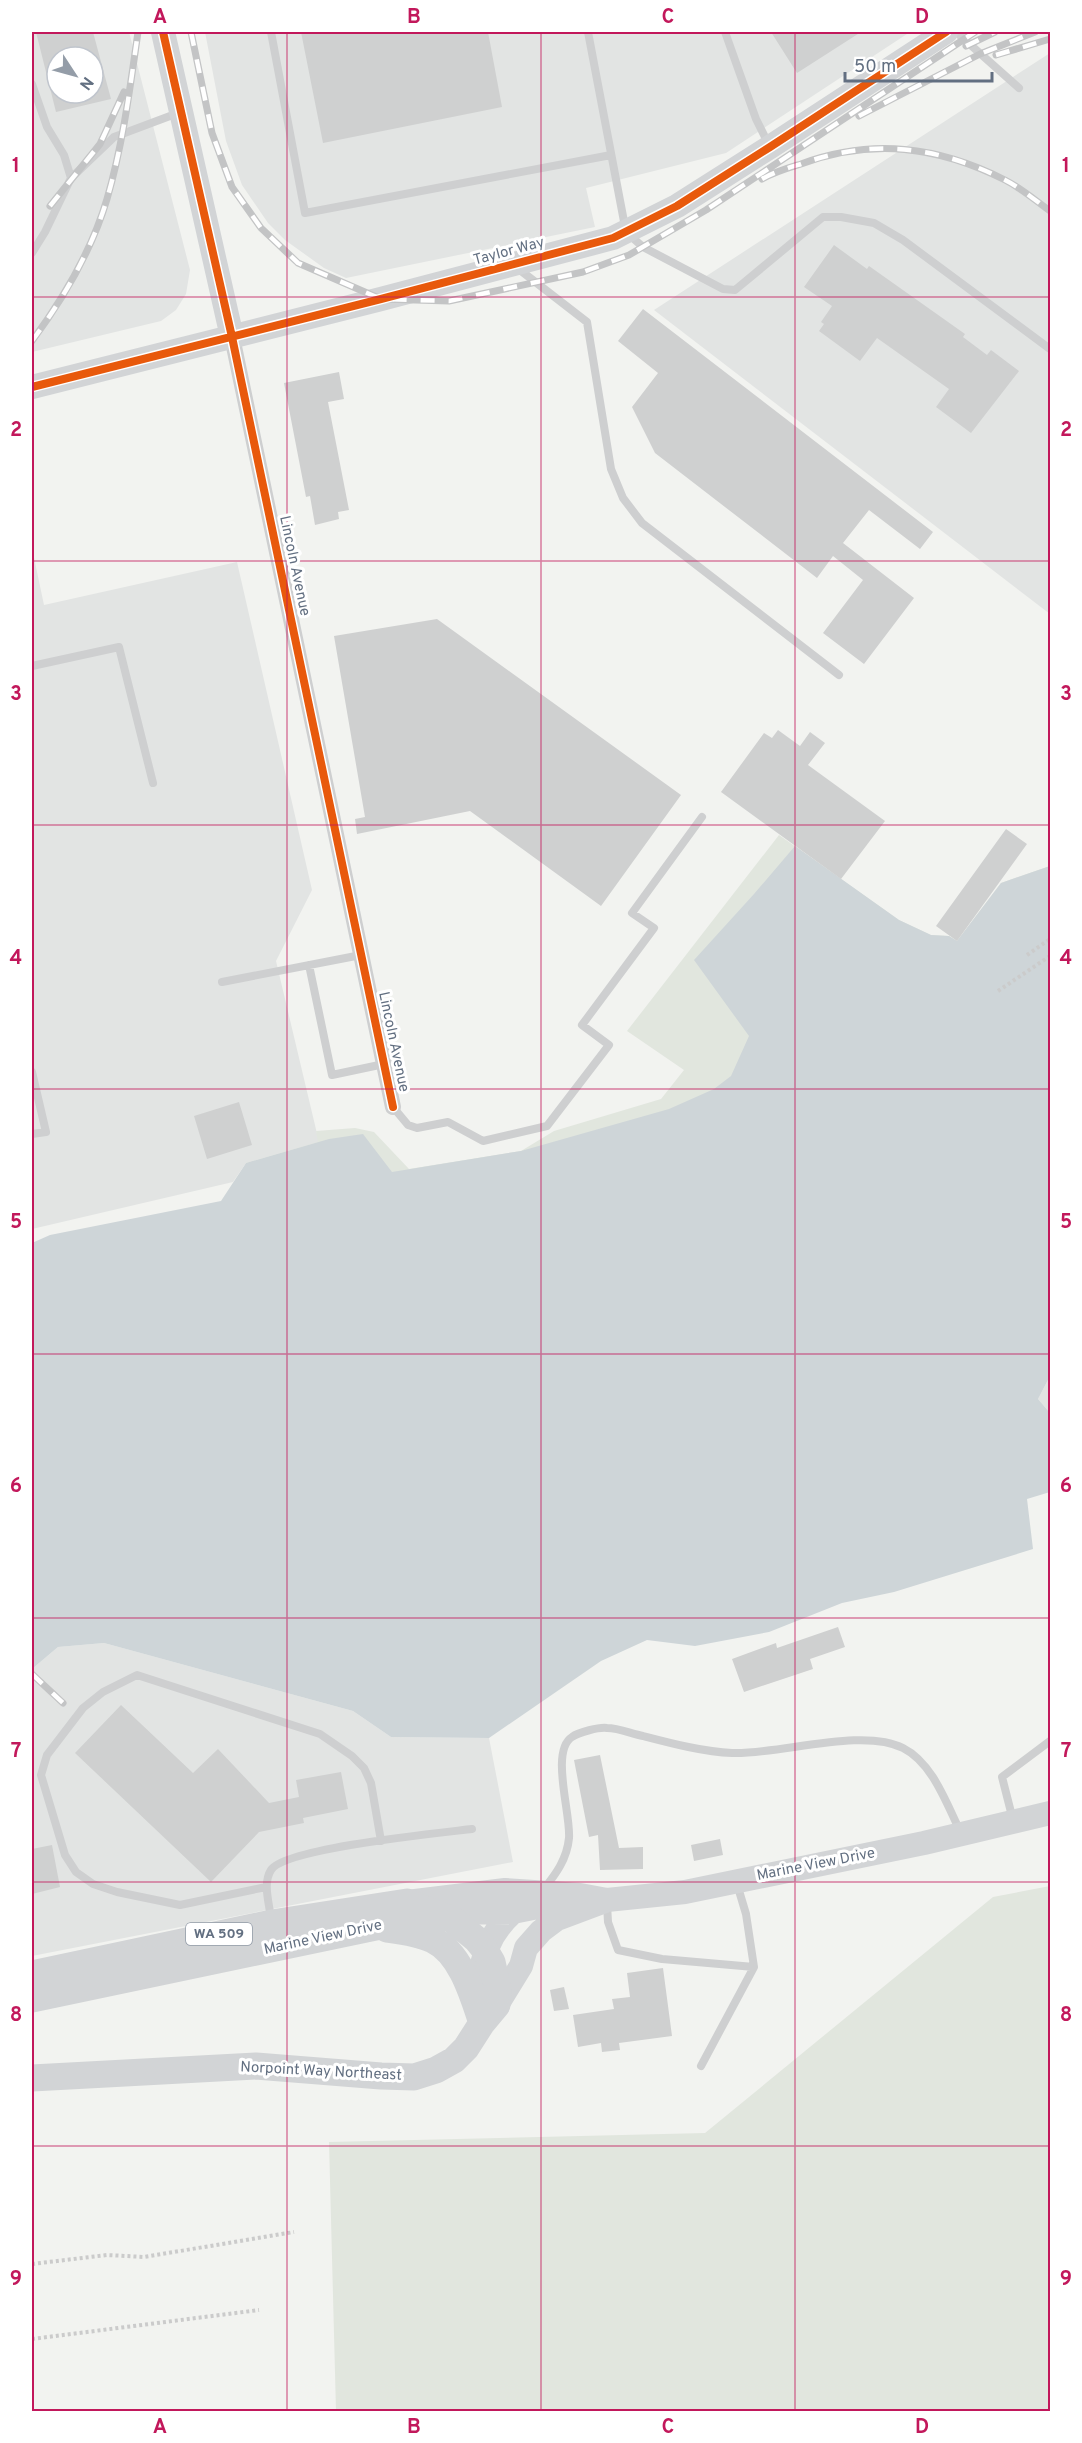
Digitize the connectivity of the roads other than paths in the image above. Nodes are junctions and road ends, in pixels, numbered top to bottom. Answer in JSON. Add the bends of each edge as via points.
{"nodes":[{"id":1,"x":164,"y":32,"type":"edge"},
{"id":2,"x":271,"y":32,"type":"edge"},
{"id":3,"x":588,"y":32,"type":"edge"},
{"id":4,"x":724,"y":32,"type":"edge"},
{"id":5,"x":946,"y":32,"type":"edge"},
{"id":6,"x":956,"y":32,"type":"edge"},
{"id":7,"x":32,"y":84,"type":"edge"},
{"id":8,"x":1019,"y":88,"type":"dead end"},
{"id":9,"x":180,"y":112,"type":"junction"},
{"id":10,"x":770,"y":147,"type":"junction"},
{"id":11,"x":611,"y":155,"type":"junction"},
{"id":12,"x":71,"y":178,"type":"junction"},
{"id":13,"x":626,"y":232,"type":"junction"},
{"id":14,"x":32,"y":253,"type":"edge"},
{"id":15,"x":513,"y":264,"type":"junction"},
{"id":16,"x":232,"y":337,"type":"junction"},
{"id":17,"x":1050,"y":349,"type":"edge"},
{"id":18,"x":32,"y":387,"type":"edge"},
{"id":19,"x":32,"y":666,"type":"edge"},
{"id":20,"x":839,"y":675,"type":"dead end"},
{"id":21,"x":153,"y":783,"type":"dead end"},
{"id":22,"x":702,"y":817,"type":"dead end"},
{"id":23,"x":361,"y":956,"type":"junction"},
{"id":24,"x":309,"y":965,"type":"junction"},
{"id":25,"x":222,"y":982,"type":"dead end"},
{"id":26,"x":384,"y":1064,"type":"junction"},
{"id":27,"x":32,"y":1072,"type":"edge"},
{"id":28,"x":393,"y":1107,"type":"joint"},
{"id":29,"x":32,"y":1134,"type":"edge"},
{"id":30,"x":1050,"y":1741,"type":"edge"},
{"id":31,"x":1050,"y":1813,"type":"edge"},
{"id":32,"x":1013,"y":1822,"type":"junction"},
{"id":33,"x":472,"y":1829,"type":"dead end"},
{"id":34,"x":961,"y":1834,"type":"junction"},
{"id":35,"x":381,"y":1841,"type":"junction"},
{"id":36,"x":736,"y":1881,"type":"junction"},
{"id":37,"x":266,"y":1887,"type":"junction"},
{"id":38,"x":541,"y":1893,"type":"junction"},
{"id":39,"x":580,"y":1895,"type":"junction"},
{"id":40,"x":607,"y":1900,"type":"junction"},
{"id":41,"x":407,"y":1902,"type":"junction"},
{"id":42,"x":513,"y":1911,"type":"junction"},
{"id":43,"x":441,"y":1913,"type":"junction"},
{"id":44,"x":272,"y":1923,"type":"junction"},
{"id":45,"x":377,"y":1927,"type":"junction"},
{"id":46,"x":485,"y":1950,"type":"junction"},
{"id":47,"x":753,"y":1966,"type":"junction"},
{"id":48,"x":32,"y":1974,"type":"edge"},
{"id":49,"x":32,"y":1999,"type":"edge"},
{"id":50,"x":484,"y":2009,"type":"junction"},
{"id":51,"x":701,"y":2066,"type":"dead end"},
{"id":52,"x":32,"y":2078,"type":"edge"}],
"edges":[{"from":1,"to":9,"type":"street","name":"Lincoln Avenue"},
{"from":2,"to":11,"type":"lane","via":[[305,213]]},
{"from":3,"to":11,"type":"lane"},
{"from":4,"to":10,"type":"lane"},
{"from":5,"to":10,"type":"street","name":"Taylor Way"},
{"from":6,"to":8,"type":"lane"},
{"from":7,"to":12,"type":"lane"},
{"from":9,"to":12,"type":"lane","via":[[114,137]]},
{"from":9,"to":16,"type":"street","name":"Lincoln Avenue"},
{"from":10,"to":13,"type":"street","name":"Taylor Way","via":[[677,206]]},
{"from":11,"to":13,"type":"lane"},
{"from":12,"to":14,"type":"lane"},
{"from":13,"to":15,"type":"street","name":"Taylor Way"},
{"from":13,"to":17,"type":"lane","via":[[643,247],[723,289],[735,290],[823,217],[873,223],[903,240]]},
{"from":15,"to":16,"type":"street","name":"Taylor Way"},
{"from":15,"to":20,"type":"lane","via":[[587,322],[611,469],[623,498],[642,524]]},
{"from":16,"to":18,"type":"street","name":"Taylor Way"},
{"from":16,"to":23,"type":"street","name":"Lincoln Avenue"},
{"from":19,"to":21,"type":"lane","via":[[119,647]]},
{"from":22,"to":28,"type":"lane","via":[[632,913],[654,928],[582,1025],[609,1045],[547,1126],[483,1141],[448,1122],[417,1128],[408,1125]]},
{"from":23,"to":24,"type":"lane"},
{"from":23,"to":26,"type":"street","name":"Lincoln Avenue"},
{"from":24,"to":25,"type":"lane"},
{"from":24,"to":26,"type":"lane","via":[[332,1075]]},
{"from":26,"to":28,"type":"street","name":"Lincoln Avenue"},
{"from":27,"to":29,"type":"lane","via":[[46,1132]]},
{"from":30,"to":32,"type":"lane","via":[[1002,1777]]},
{"from":31,"to":32,"type":"street","name":"Marine View Drive","number":"WA 509"},
{"from":32,"to":34,"type":"street","name":"Marine View Drive","number":"WA 509"},
{"from":33,"to":35,"type":"lane"},
{"from":34,"to":36,"type":"street","name":"Marine View Drive","number":"WA 509"},
{"from":34,"to":38,"type":"lane","via":[[922,1762],[904,1748],[881,1740],[733,1753],[607,1728],[573,1736],[565,1744],[562,1757],[569,1837],[561,1866]]},
{"from":35,"to":37,"type":"lane","via":[[283,1861],[272,1869]]},
{"from":35,"to":37,"type":"lane","via":[[371,1783],[364,1768],[320,1734],[137,1675],[103,1692],[83,1708],[47,1755],[40,1775],[65,1855],[76,1872],[93,1884],[117,1892],[180,1905]]},
{"from":36,"to":40,"type":"street","name":"Marine View Drive","number":"WA 509","via":[[685,1892]]},
{"from":36,"to":47,"type":"lane","via":[[746,1914]]},
{"from":37,"to":44,"type":"lane"},
{"from":38,"to":39,"type":"street","name":"Marine View Drive","number":"WA 509"},
{"from":38,"to":41,"type":"street","name":"Marine View Drive","number":"WA 509","via":[[505,1890]]},
{"from":39,"to":40,"type":"street","name":"Marine View Drive","number":"WA 509"},
{"from":39,"to":42,"type":"street","name":"Marine View Drive","number":"WA 509","via":[[568,1901]]},
{"from":40,"to":47,"type":"lane","via":[[618,1950],[662,1959]]},
{"from":40,"to":50,"type":"street","via":[[557,1919],[541,1930],[526,1948],[521,1966]]},
{"from":41,"to":43,"type":"main road"},
{"from":41,"to":44,"type":"main road","name":"Marine View Drive","number":"WA 509"},
{"from":42,"to":43,"type":"street","name":"Marine View Drive","number":"WA 509"},
{"from":42,"to":46,"type":"street","via":[[499,1924]]},
{"from":43,"to":45,"type":"main road","name":"Marine View Drive","number":"WA 509"},
{"from":43,"to":46,"type":"main road","via":[[459,1923]]},
{"from":44,"to":48,"type":"main road","name":"Marine View Drive","number":"WA 509"},
{"from":45,"to":49,"type":"main road","name":"Marine View Drive","number":"WA 509"},
{"from":45,"to":50,"type":"main road","via":[[435,1941],[458,1964]]},
{"from":46,"to":50,"type":"main road","via":[[498,1989]]},
{"from":47,"to":51,"type":"lane"},
{"from":50,"to":52,"type":"main road","name":"Norpoint Way Northeast","via":[[466,2048],[454,2060],[414,2076],[256,2066]]}]}
